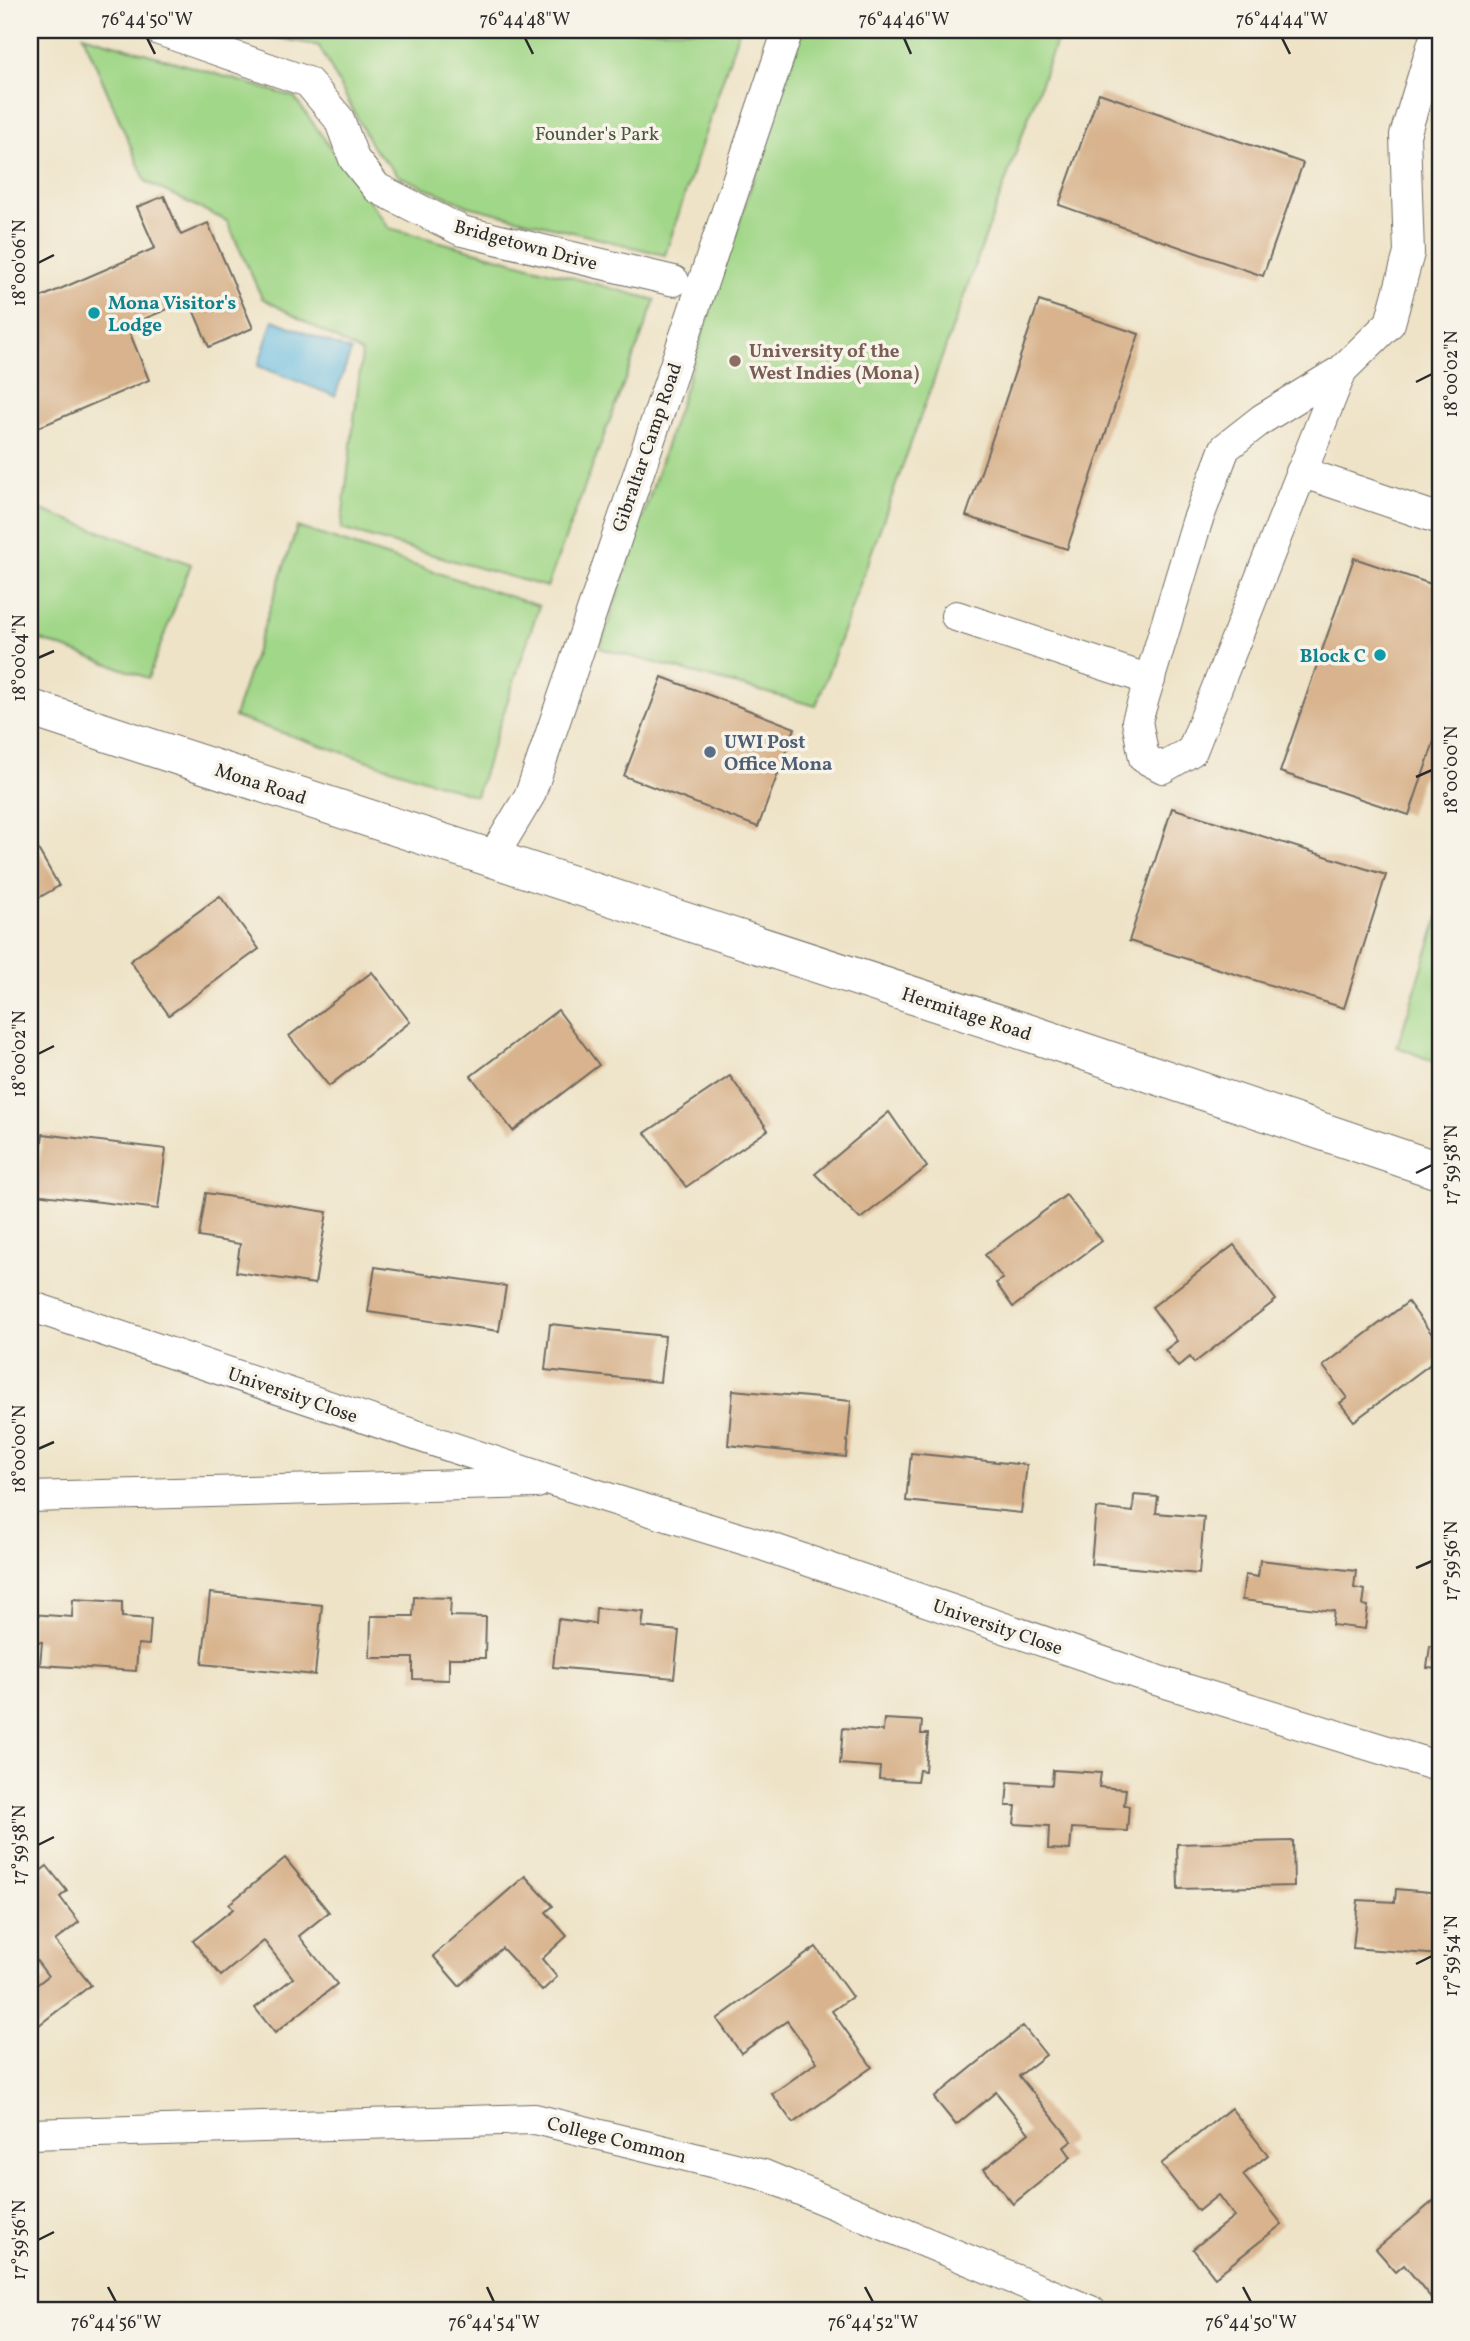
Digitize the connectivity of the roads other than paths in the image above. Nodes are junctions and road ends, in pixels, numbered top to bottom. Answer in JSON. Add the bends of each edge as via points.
{"nodes":[{"id":1,"x":159,"y":30,"type":"edge"},
{"id":2,"x":788,"y":30,"type":"edge"},
{"id":3,"x":1437,"y":30,"type":"edge"},
{"id":4,"x":674,"y":281,"type":"dead end"},
{"id":5,"x":1342,"y":370,"type":"junction"},
{"id":6,"x":1301,"y":472,"type":"junction"},
{"id":7,"x":1440,"y":519,"type":"edge"},
{"id":8,"x":956,"y":616,"type":"dead end"},
{"id":9,"x":1150,"y":680,"type":"junction"},
{"id":10,"x":30,"y":708,"type":"edge"},
{"id":11,"x":492,"y":858,"type":"junction"},
{"id":12,"x":1440,"y":1171,"type":"edge"},
{"id":13,"x":30,"y":1306,"type":"edge"},
{"id":14,"x":556,"y":1482,"type":"junction"},
{"id":15,"x":30,"y":1497,"type":"edge"},
{"id":16,"x":1440,"y":1767,"type":"edge"},
{"id":17,"x":30,"y":2134,"type":"edge"},
{"id":18,"x":1091,"y":2311,"type":"edge"}],
"edges":[{"from":1,"to":4,"type":"street","name":"Bridgetown Drive","via":[[308,82],[339,119],[354,159],[377,188],[462,231]]},
{"from":2,"to":11,"type":"street","name":"Gibraltar Camp Road","via":[[530,795]]},
{"from":3,"to":5,"type":"street","via":[[1405,135],[1409,253],[1390,323]]},
{"from":5,"to":6,"type":"street"},
{"from":5,"to":9,"type":"street","via":[[1224,448]]},
{"from":6,"to":7,"type":"street"},
{"from":6,"to":9,"type":"street","via":[[1192,751],[1163,768],[1143,758],[1137,721]]},
{"from":8,"to":9,"type":"street"},
{"from":10,"to":11,"type":"street","name":"Mona Road"},
{"from":11,"to":12,"type":"street","name":"Hermitage Road"},
{"from":13,"to":14,"type":"street","name":"University Close"},
{"from":14,"to":15,"type":"street","name":"University Close"},
{"from":14,"to":16,"type":"street","name":"University Close","via":[[765,1546],[1156,1680]]},
{"from":17,"to":18,"type":"street","name":"College Common","via":[[535,2119],[764,2175]]}]}
